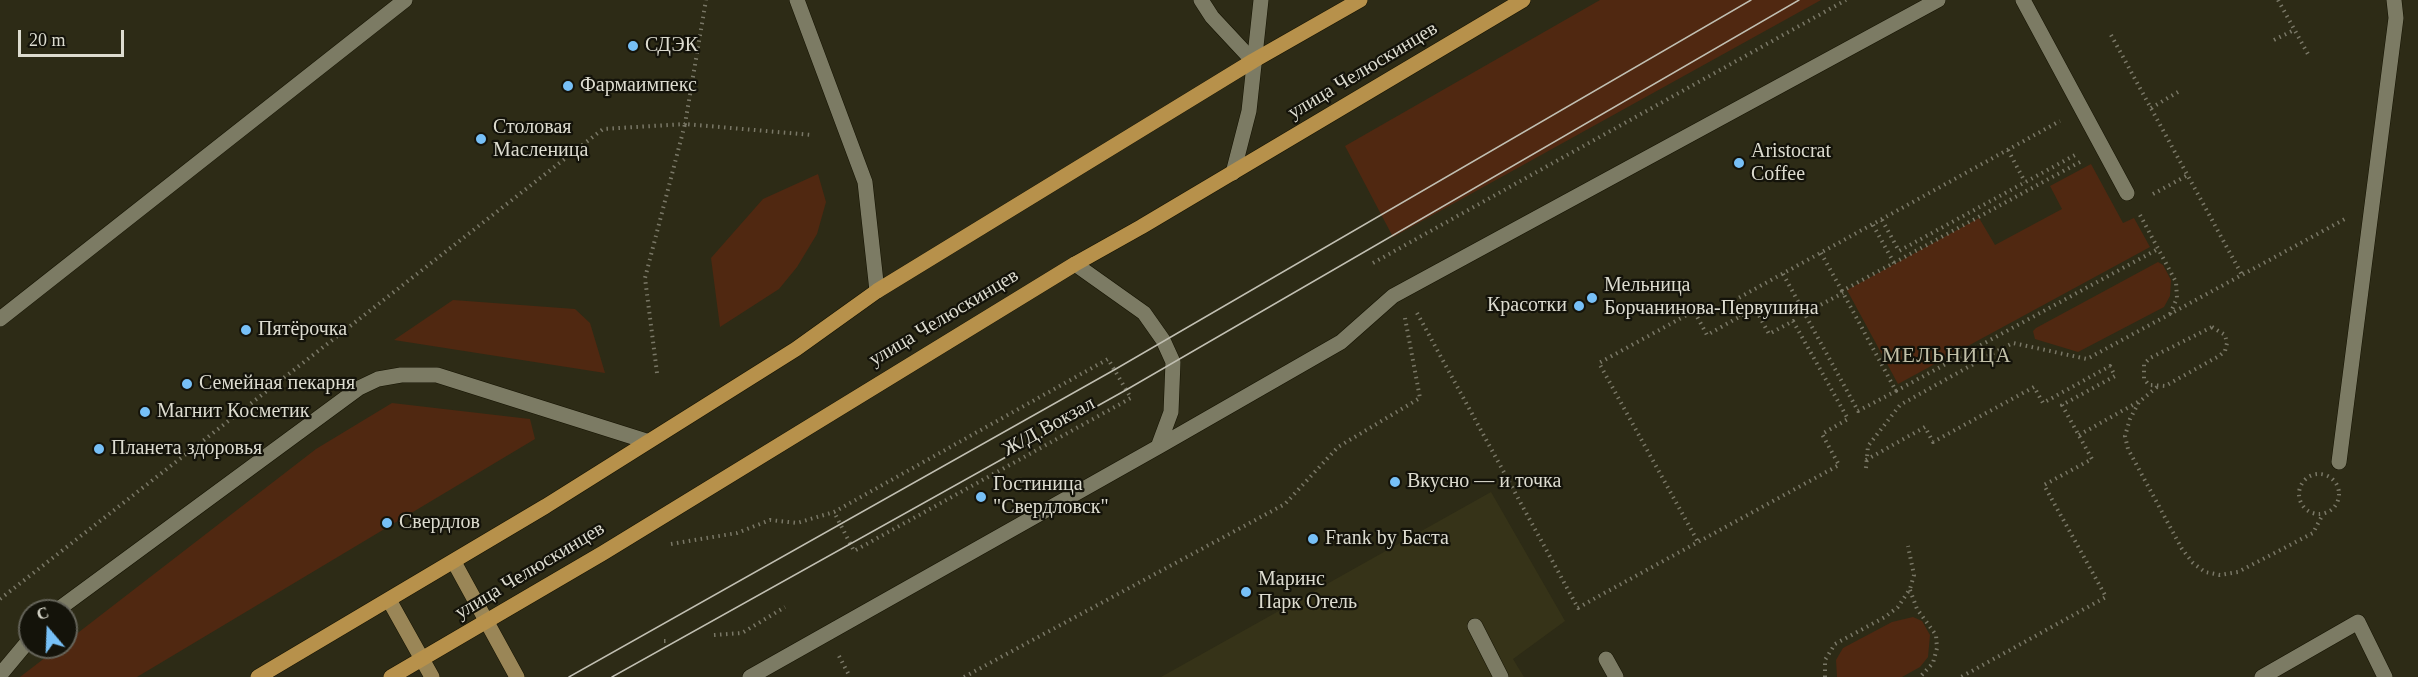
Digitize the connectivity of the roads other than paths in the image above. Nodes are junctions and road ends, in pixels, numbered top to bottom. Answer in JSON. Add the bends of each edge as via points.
{"nodes":[{"id":1,"x":405,"y":0,"type":"edge"},
{"id":2,"x":797,"y":0,"type":"edge"},
{"id":3,"x":1201,"y":0,"type":"edge"},
{"id":4,"x":1261,"y":0,"type":"edge"},
{"id":5,"x":1360,"y":0,"type":"edge"},
{"id":6,"x":1522,"y":0,"type":"edge"},
{"id":7,"x":1938,"y":0,"type":"edge"},
{"id":8,"x":2023,"y":0,"type":"edge"},
{"id":9,"x":2394,"y":0,"type":"edge"},
{"id":10,"x":1253,"y":61,"type":"junction"},
{"id":11,"x":1233,"y":173,"type":"junction"},
{"id":12,"x":2131,"y":199,"type":"road end"},
{"id":13,"x":1074,"y":264,"type":"junction"},
{"id":14,"x":877,"y":291,"type":"junction"},
{"id":15,"x":0,"y":319,"type":"edge"},
{"id":16,"x":646,"y":441,"type":"junction"},
{"id":17,"x":1158,"y":447,"type":"junction"},
{"id":18,"x":2339,"y":462,"type":"dead end"},
{"id":19,"x":454,"y":562,"type":"junction"},
{"id":20,"x":72,"y":599,"type":"edge"},
{"id":21,"x":389,"y":600,"type":"junction"},
{"id":22,"x":486,"y":621,"type":"junction"},
{"id":23,"x":1474,"y":626,"type":"dead end"},
{"id":24,"x":18,"y":653,"type":"edge"},
{"id":25,"x":422,"y":659,"type":"junction"},
{"id":26,"x":1606,"y":659,"type":"dead end"},
{"id":27,"x":0,"y":675,"type":"edge"},
{"id":28,"x":258,"y":677,"type":"edge"},
{"id":29,"x":391,"y":677,"type":"edge"},
{"id":30,"x":432,"y":677,"type":"edge"},
{"id":31,"x":517,"y":677,"type":"edge"},
{"id":32,"x":750,"y":677,"type":"edge"},
{"id":33,"x":1501,"y":677,"type":"edge"},
{"id":34,"x":1616,"y":677,"type":"edge"},
{"id":35,"x":2262,"y":677,"type":"edge"},
{"id":36,"x":2385,"y":677,"type":"edge"}],
"edges":[{"from":1,"to":15,"type":"street"},
{"from":2,"to":14,"type":"street","via":[[865,183]]},
{"from":3,"to":10,"type":"street"},
{"from":4,"to":10,"type":"street"},
{"from":5,"to":10,"type":"main road"},
{"from":6,"to":11,"type":"main road","name":"улица Челюскинцев"},
{"from":7,"to":17,"type":"street","via":[[1393,296],[1341,342]]},
{"from":8,"to":12,"type":"street"},
{"from":9,"to":18,"type":"street","via":[[2396,18]]},
{"from":10,"to":11,"type":"street","via":[[1249,111]]},
{"from":10,"to":14,"type":"main road"},
{"from":11,"to":13,"type":"main road","name":"улица Челюскинцев"},
{"from":13,"to":17,"type":"street","via":[[1144,313],[1163,340],[1173,362],[1171,412]]},
{"from":13,"to":22,"type":"main road","name":"улица Челюскинцев"},
{"from":14,"to":16,"type":"main road","via":[[796,349]]},
{"from":16,"to":19,"type":"main road"},
{"from":16,"to":20,"type":"street","via":[[437,375],[378,379],[359,388]]},
{"from":17,"to":32,"type":"street"},
{"from":19,"to":21,"type":"main road"},
{"from":19,"to":22,"type":"main road"},
{"from":21,"to":25,"type":"main road"},
{"from":21,"to":28,"type":"main road"},
{"from":22,"to":25,"type":"main road","name":"улица Челюскинцев"},
{"from":22,"to":31,"type":"main road"},
{"from":23,"to":33,"type":"street"},
{"from":24,"to":27,"type":"street"},
{"from":25,"to":29,"type":"main road","name":"улица Челюскинцев"},
{"from":25,"to":30,"type":"main road"},
{"from":26,"to":34,"type":"street"},
{"from":35,"to":36,"type":"street","via":[[2358,622]]}]}
